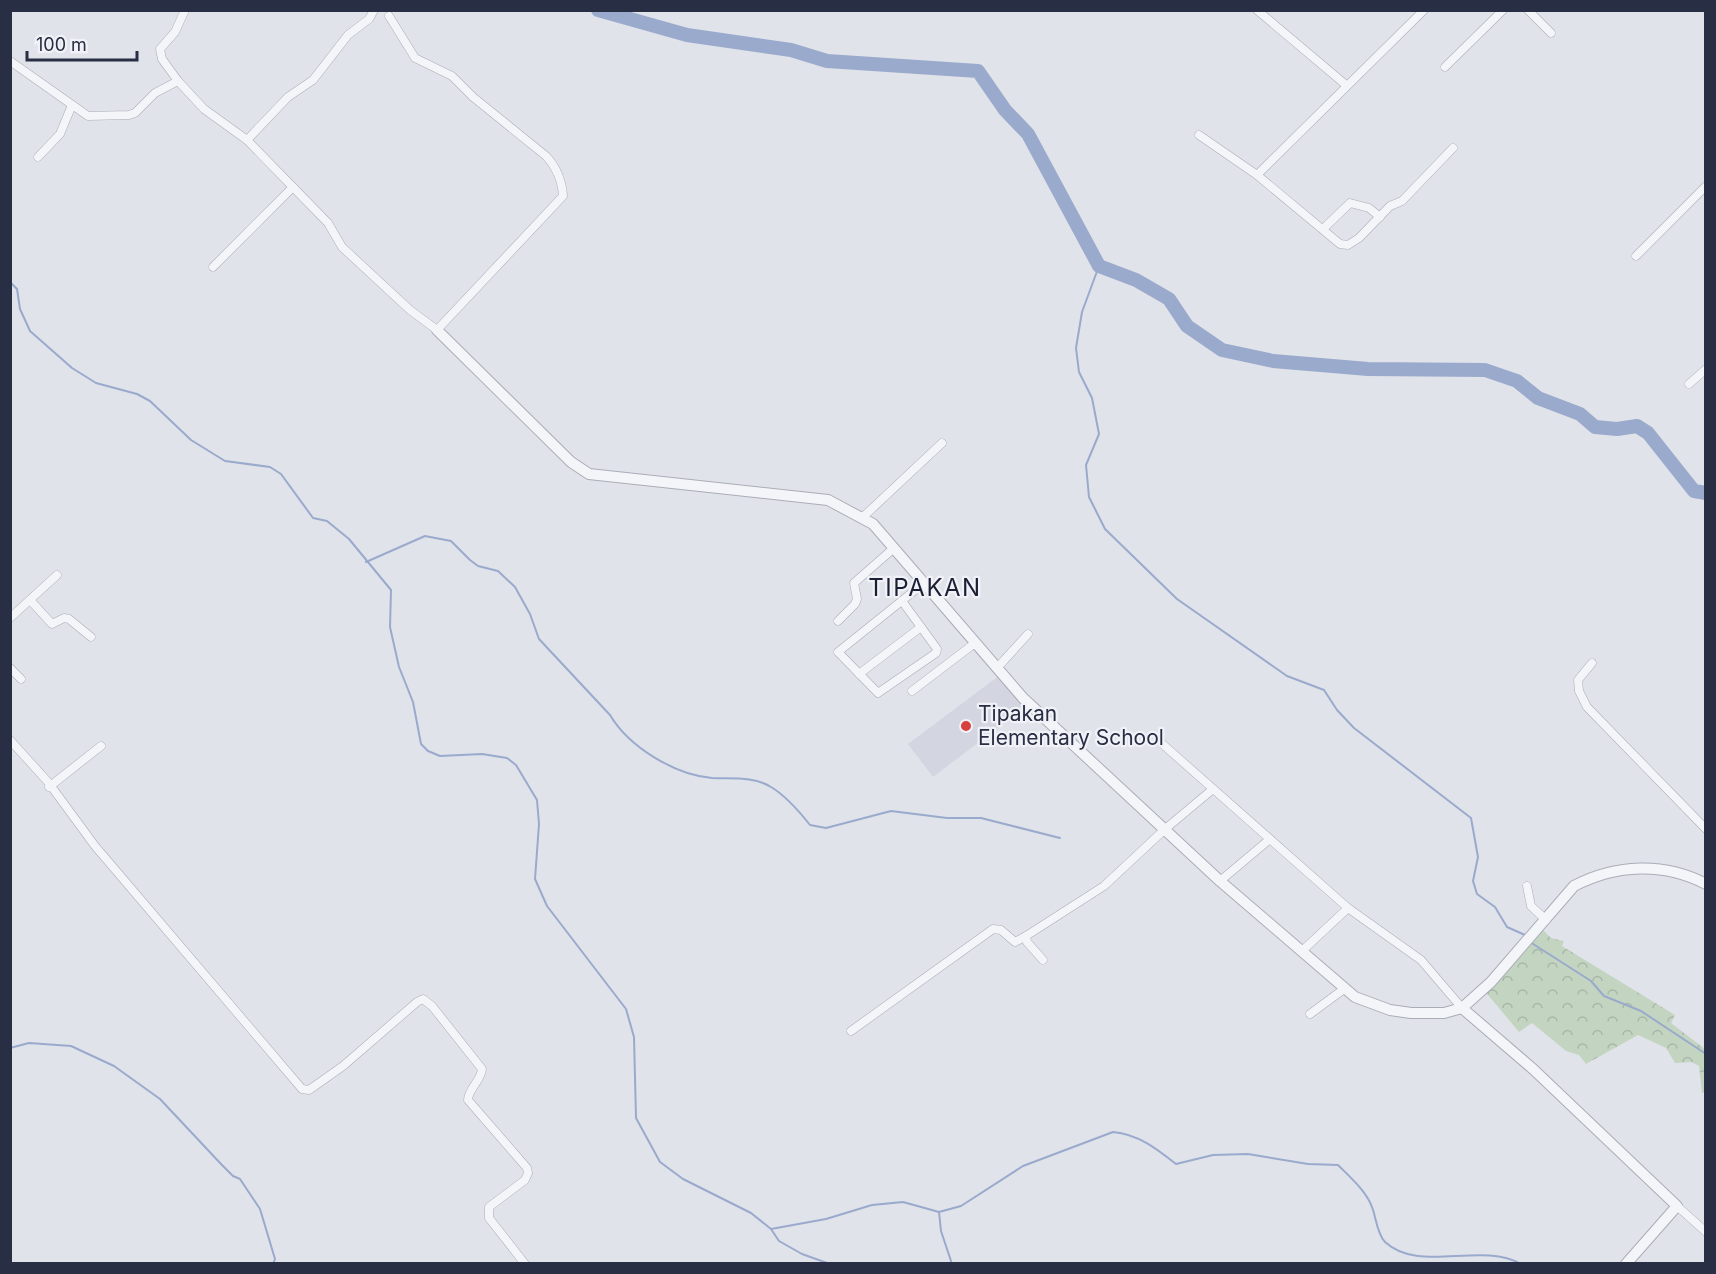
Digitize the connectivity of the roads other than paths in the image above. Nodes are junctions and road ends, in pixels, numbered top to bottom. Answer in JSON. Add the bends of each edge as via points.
{"nodes":[{"id":1,"x":185,"y":10,"type":"edge"},
{"id":2,"x":374,"y":10,"type":"edge"},
{"id":3,"x":1257,"y":10,"type":"edge"},
{"id":4,"x":1424,"y":10,"type":"edge"},
{"id":5,"x":1503,"y":10,"type":"edge"},
{"id":6,"x":1528,"y":10,"type":"edge"},
{"id":7,"x":389,"y":16,"type":"dead end"},
{"id":8,"x":1551,"y":33,"type":"dead end"},
{"id":9,"x":10,"y":61,"type":"edge"},
{"id":10,"x":1445,"y":67,"type":"dead end"},
{"id":11,"x":178,"y":81,"type":"junction"},
{"id":12,"x":1346,"y":85,"type":"junction"},
{"id":13,"x":72,"y":105,"type":"junction"},
{"id":14,"x":1199,"y":135,"type":"dead end"},
{"id":15,"x":247,"y":140,"type":"junction"},
{"id":16,"x":1453,"y":148,"type":"dead end"},
{"id":17,"x":38,"y":157,"type":"dead end"},
{"id":18,"x":1257,"y":175,"type":"junction"},
{"id":19,"x":1706,"y":186,"type":"edge"},
{"id":20,"x":293,"y":187,"type":"junction"},
{"id":21,"x":1380,"y":217,"type":"junction"},
{"id":22,"x":1323,"y":229,"type":"junction"},
{"id":23,"x":1636,"y":256,"type":"dead end"},
{"id":24,"x":213,"y":267,"type":"dead end"},
{"id":25,"x":437,"y":330,"type":"junction"},
{"id":26,"x":1706,"y":369,"type":"edge"},
{"id":27,"x":1689,"y":384,"type":"dead end"},
{"id":28,"x":942,"y":443,"type":"dead end"},
{"id":29,"x":863,"y":517,"type":"junction"},
{"id":30,"x":894,"y":548,"type":"junction"},
{"id":31,"x":57,"y":575,"type":"dead end"},
{"id":32,"x":924,"y":583,"type":"junction"},
{"id":33,"x":30,"y":600,"type":"junction"},
{"id":34,"x":902,"y":601,"type":"junction"},
{"id":35,"x":10,"y":618,"type":"edge"},
{"id":36,"x":838,"y":621,"type":"dead end"},
{"id":37,"x":921,"y":627,"type":"junction"},
{"id":38,"x":1028,"y":634,"type":"dead end"},
{"id":39,"x":91,"y":637,"type":"dead end"},
{"id":40,"x":975,"y":643,"type":"junction"},
{"id":41,"x":1592,"y":663,"type":"dead end"},
{"id":42,"x":10,"y":668,"type":"edge"},
{"id":43,"x":997,"y":668,"type":"junction"},
{"id":44,"x":859,"y":674,"type":"junction"},
{"id":45,"x":21,"y":679,"type":"dead end"},
{"id":46,"x":912,"y":691,"type":"dead end"},
{"id":47,"x":10,"y":740,"type":"edge"},
{"id":48,"x":1159,"y":741,"type":"dead end"},
{"id":49,"x":101,"y":746,"type":"dead end"},
{"id":50,"x":49,"y":787,"type":"junction"},
{"id":51,"x":1214,"y":789,"type":"junction"},
{"id":52,"x":1706,"y":829,"type":"edge"},
{"id":53,"x":1164,"y":830,"type":"junction"},
{"id":54,"x":1270,"y":839,"type":"junction"},
{"id":55,"x":1220,"y":880,"type":"junction"},
{"id":56,"x":1706,"y":884,"type":"edge"},
{"id":57,"x":1527,"y":886,"type":"dead end"},
{"id":58,"x":1348,"y":908,"type":"junction"},
{"id":59,"x":1545,"y":920,"type":"junction"},
{"id":60,"x":1026,"y":936,"type":"junction"},
{"id":61,"x":1302,"y":951,"type":"junction"},
{"id":62,"x":1043,"y":960,"type":"dead end"},
{"id":63,"x":1344,"y":989,"type":"junction"},
{"id":64,"x":1462,"y":1008,"type":"junction"},
{"id":65,"x":1310,"y":1014,"type":"dead end"},
{"id":66,"x":851,"y":1031,"type":"dead end"},
{"id":67,"x":1677,"y":1206,"type":"junction"},
{"id":68,"x":1706,"y":1232,"type":"edge"},
{"id":69,"x":525,"y":1263,"type":"edge"},
{"id":70,"x":1626,"y":1263,"type":"edge"}],
"edges":[{"from":1,"to":11,"type":"street","via":[[175,32],[160,49],[162,59]]},
{"from":2,"to":15,"type":"street","via":[[369,19],[348,35],[314,80],[288,97]]},
{"from":3,"to":12,"type":"street"},
{"from":4,"to":12,"type":"street"},
{"from":5,"to":10,"type":"street"},
{"from":6,"to":8,"type":"street"},
{"from":7,"to":25,"type":"street","via":[[415,58],[452,76],[472,97],[546,156],[563,186],[563,196]]},
{"from":9,"to":13,"type":"street"},
{"from":11,"to":13,"type":"street","via":[[154,93],[129,116],[88,116]]},
{"from":11,"to":15,"type":"street","via":[[204,109]]},
{"from":12,"to":18,"type":"street"},
{"from":13,"to":17,"type":"street","via":[[60,134]]},
{"from":14,"to":18,"type":"street"},
{"from":15,"to":20,"type":"street"},
{"from":16,"to":21,"type":"street","via":[[1402,201],[1390,206]]},
{"from":18,"to":22,"type":"street"},
{"from":19,"to":23,"type":"street"},
{"from":20,"to":24,"type":"street"},
{"from":20,"to":25,"type":"street","via":[[328,223],[342,247]]},
{"from":21,"to":22,"type":"street","via":[[1369,207],[1350,203]]},
{"from":21,"to":22,"type":"street","via":[[1348,245],[1340,244]]},
{"from":25,"to":29,"type":"street","via":[[571,462],[589,474],[828,500]]},
{"from":26,"to":27,"type":"street"},
{"from":28,"to":29,"type":"street"},
{"from":29,"to":30,"type":"street"},
{"from":30,"to":32,"type":"street"},
{"from":30,"to":36,"type":"street","via":[[854,583],[857,599]]},
{"from":31,"to":33,"type":"street"},
{"from":32,"to":34,"type":"street"},
{"from":32,"to":40,"type":"street"},
{"from":33,"to":35,"type":"street"},
{"from":33,"to":39,"type":"street","via":[[52,624],[69,619]]},
{"from":34,"to":37,"type":"street"},
{"from":34,"to":44,"type":"street","via":[[838,652]]},
{"from":37,"to":44,"type":"street"},
{"from":37,"to":44,"type":"street","via":[[936,653],[883,692],[874,692]]},
{"from":38,"to":43,"type":"street"},
{"from":40,"to":43,"type":"street"},
{"from":40,"to":46,"type":"street"},
{"from":41,"to":52,"type":"street","via":[[1578,680],[1587,707]]},
{"from":42,"to":45,"type":"street"},
{"from":43,"to":53,"type":"street","via":[[1023,698]]},
{"from":47,"to":50,"type":"street"},
{"from":48,"to":51,"type":"street"},
{"from":49,"to":50,"type":"street"},
{"from":50,"to":69,"type":"street","via":[[302,1089],[309,1090],[343,1066],[417,1002],[423,999],[432,1006],[482,1069],[468,1100],[527,1168],[525,1180],[489,1207],[487,1213]]},
{"from":51,"to":53,"type":"street"},
{"from":51,"to":54,"type":"street"},
{"from":53,"to":55,"type":"street"},
{"from":53,"to":60,"type":"street","via":[[1104,886]]},
{"from":54,"to":55,"type":"street"},
{"from":54,"to":58,"type":"street"},
{"from":55,"to":61,"type":"street"},
{"from":56,"to":59,"type":"street","via":[[1664,870],[1615,870],[1574,886]]},
{"from":57,"to":59,"type":"street","via":[[1531,906]]},
{"from":58,"to":61,"type":"street"},
{"from":58,"to":64,"type":"street","via":[[1421,960]]},
{"from":59,"to":64,"type":"street"},
{"from":60,"to":62,"type":"street"},
{"from":60,"to":66,"type":"street","via":[[1015,942],[993,928]]},
{"from":61,"to":63,"type":"street"},
{"from":63,"to":64,"type":"street","via":[[1370,1003],[1411,1013],[1444,1013]]},
{"from":63,"to":65,"type":"street"},
{"from":64,"to":67,"type":"street","via":[[1533,1069]]},
{"from":67,"to":68,"type":"street"},
{"from":67,"to":70,"type":"street"}]}
